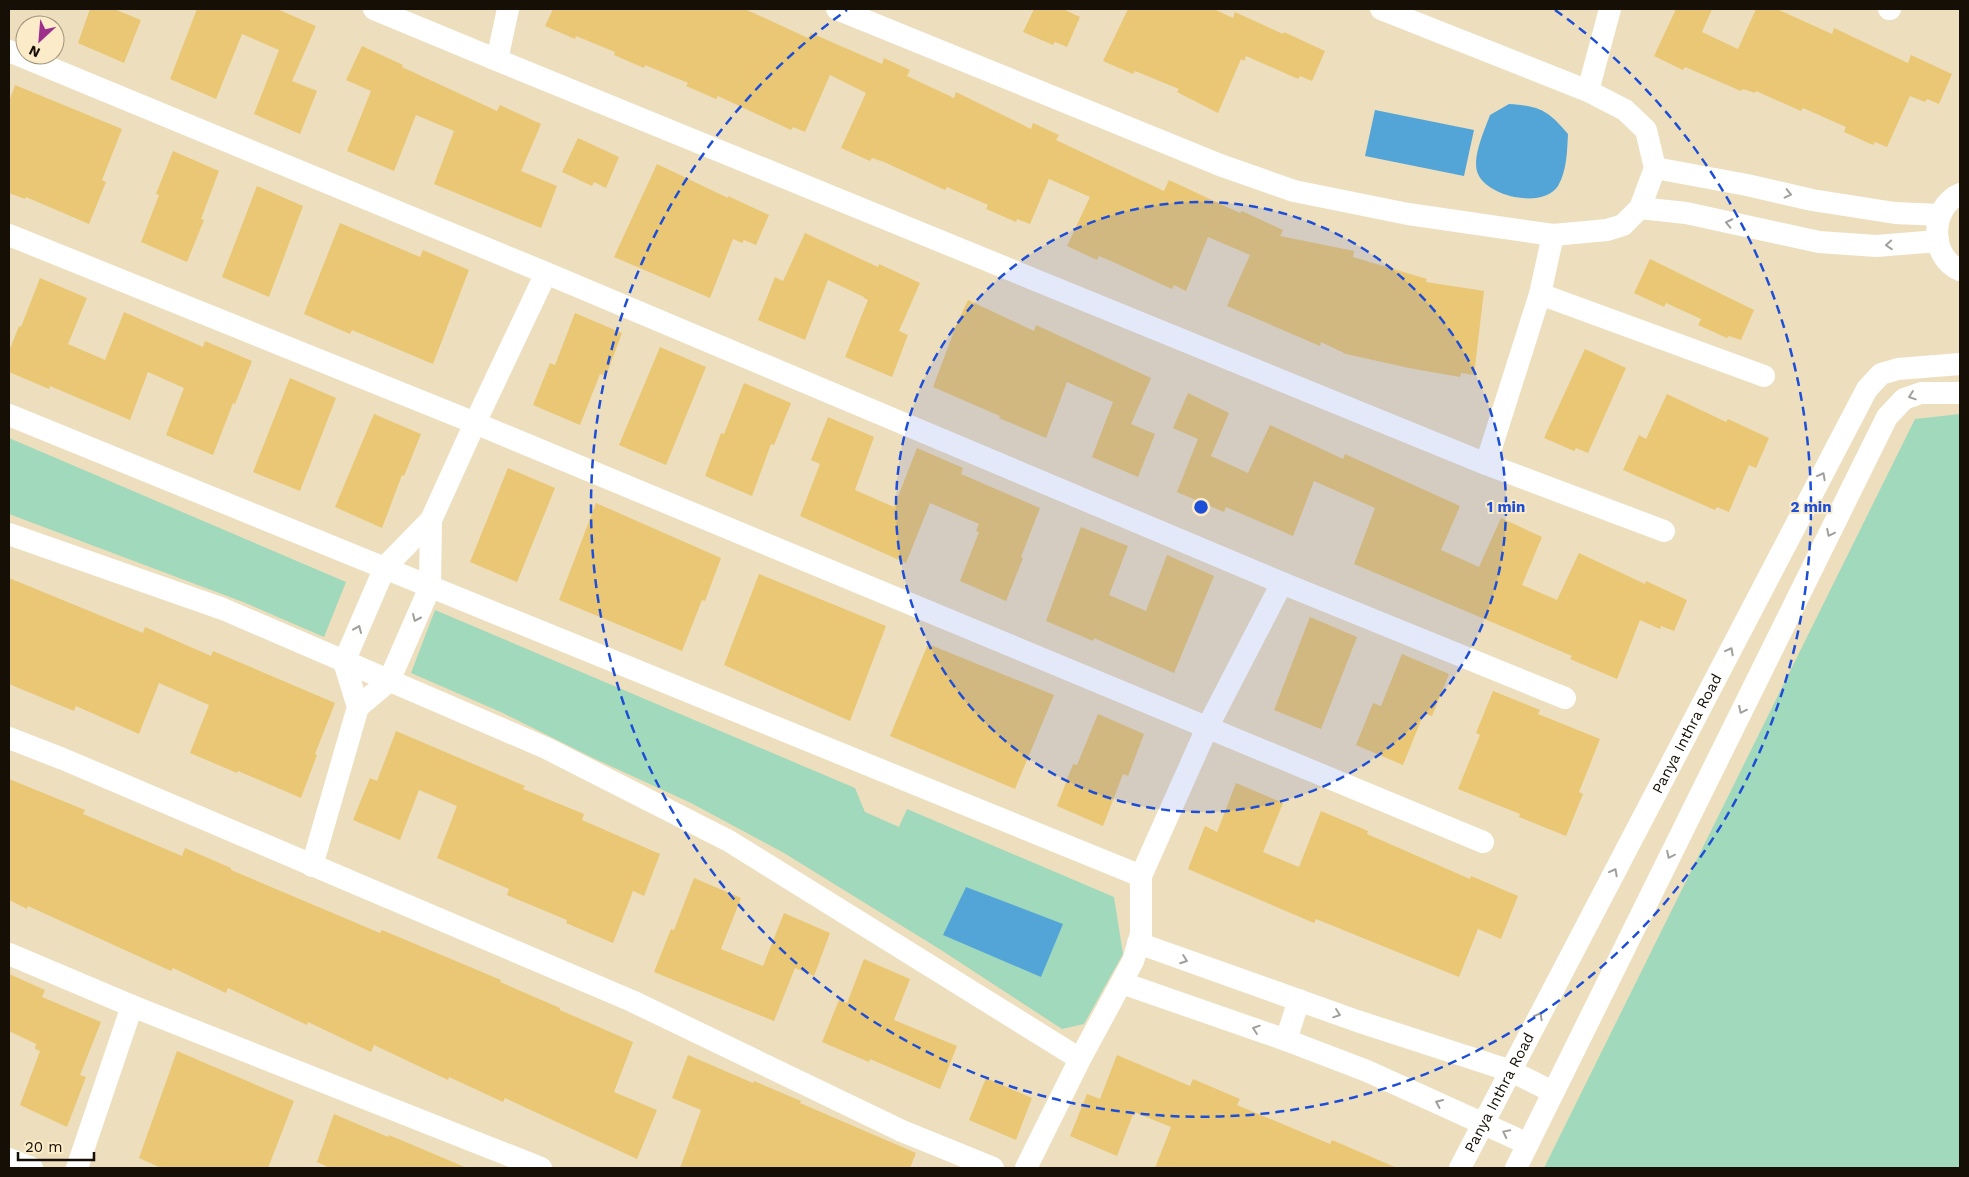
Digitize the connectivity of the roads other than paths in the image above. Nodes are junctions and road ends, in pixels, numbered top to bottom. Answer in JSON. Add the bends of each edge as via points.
{"nodes":[{"id":1,"x":374,"y":9,"type":"edge"},
{"id":2,"x":508,"y":9,"type":"edge"},
{"id":3,"x":837,"y":9,"type":"edge"},
{"id":4,"x":1381,"y":9,"type":"edge"},
{"id":5,"x":1610,"y":9,"type":"edge"},
{"id":6,"x":9,"y":51,"type":"edge"},
{"id":7,"x":497,"y":60,"type":"junction"},
{"id":8,"x":1588,"y":91,"type":"junction"},
{"id":9,"x":1655,"y":168,"type":"junction"},
{"id":10,"x":1960,"y":194,"type":"edge"},
{"id":11,"x":1640,"y":208,"type":"junction"},
{"id":12,"x":1940,"y":215,"type":"junction"},
{"id":13,"x":1553,"y":235,"type":"junction"},
{"id":14,"x":9,"y":236,"type":"edge"},
{"id":15,"x":1938,"y":241,"type":"junction"},
{"id":16,"x":1960,"y":270,"type":"edge"},
{"id":17,"x":546,"y":272,"type":"junction"},
{"id":18,"x":1540,"y":294,"type":"junction"},
{"id":19,"x":1960,"y":364,"type":"edge"},
{"id":20,"x":1764,"y":376,"type":"dead end"},
{"id":21,"x":1960,"y":393,"type":"edge"},
{"id":22,"x":9,"y":415,"type":"edge"},
{"id":23,"x":475,"y":423,"type":"junction"},
{"id":24,"x":1486,"y":464,"type":"junction"},
{"id":25,"x":431,"y":520,"type":"junction"},
{"id":26,"x":1664,"y":531,"type":"dead end"},
{"id":27,"x":9,"y":534,"type":"edge"},
{"id":28,"x":384,"y":567,"type":"junction"},
{"id":29,"x":1282,"y":583,"type":"junction"},
{"id":30,"x":430,"y":587,"type":"junction"},
{"id":31,"x":344,"y":662,"type":"junction"},
{"id":32,"x":389,"y":681,"type":"junction"},
{"id":33,"x":1565,"y":698,"type":"dead end"},
{"id":34,"x":358,"y":708,"type":"junction"},
{"id":35,"x":1207,"y":728,"type":"junction"},
{"id":36,"x":9,"y":738,"type":"edge"},
{"id":37,"x":1483,"y":842,"type":"dead end"},
{"id":38,"x":312,"y":866,"type":"junction"},
{"id":39,"x":1141,"y":876,"type":"junction"},
{"id":40,"x":1138,"y":943,"type":"junction"},
{"id":41,"x":9,"y":954,"type":"edge"},
{"id":42,"x":1122,"y":983,"type":"junction"},
{"id":43,"x":1299,"y":1000,"type":"junction"},
{"id":44,"x":132,"y":1006,"type":"junction"},
{"id":45,"x":1286,"y":1040,"type":"junction"},
{"id":46,"x":1080,"y":1059,"type":"junction"},
{"id":47,"x":1511,"y":1071,"type":"junction"},
{"id":48,"x":1553,"y":1092,"type":"junction"},
{"id":49,"x":1484,"y":1122,"type":"junction"},
{"id":50,"x":1528,"y":1144,"type":"junction"},
{"id":51,"x":9,"y":1159,"type":"edge"},
{"id":52,"x":32,"y":1168,"type":"edge"},
{"id":53,"x":77,"y":1168,"type":"edge"},
{"id":54,"x":541,"y":1168,"type":"edge"},
{"id":55,"x":993,"y":1168,"type":"edge"},
{"id":56,"x":1026,"y":1168,"type":"edge"},
{"id":57,"x":1460,"y":1168,"type":"edge"},
{"id":58,"x":1516,"y":1168,"type":"edge"}],
"edges":[{"from":1,"to":7,"type":"street"},
{"from":2,"to":7,"type":"street"},
{"from":3,"to":13,"type":"street","via":[[1220,165],[1294,191],[1408,214]]},
{"from":4,"to":8,"type":"street"},
{"from":5,"to":8,"type":"street"},
{"from":6,"to":17,"type":"street"},
{"from":7,"to":24,"type":"street"},
{"from":8,"to":9,"type":"street","via":[[1626,110],[1646,130]]},
{"from":9,"to":11,"type":"street"},
{"from":9,"to":12,"type":"street","one_way":true,"via":[[1812,200],[1894,213]]},
{"from":10,"to":12,"type":"street"},
{"from":11,"to":13,"type":"street","via":[[1624,225],[1607,230]]},
{"from":15,"to":11,"type":"street","one_way":true,"via":[[1876,246],[1819,242],[1686,213]]},
{"from":12,"to":15,"type":"street"},
{"from":13,"to":18,"type":"street"},
{"from":14,"to":23,"type":"street"},
{"from":15,"to":16,"type":"street","via":[[1944,256]]},
{"from":17,"to":23,"type":"street"},
{"from":17,"to":29,"type":"street"},
{"from":18,"to":20,"type":"street"},
{"from":18,"to":24,"type":"street"},
{"from":47,"to":19,"type":"street","name":"Panya Inthra Road","one_way":true,"via":[[1867,389],[1881,374]]},
{"from":21,"to":48,"type":"street","one_way":true,"via":[[1921,393],[1904,399],[1888,417]]},
{"from":22,"to":28,"type":"street"},
{"from":23,"to":25,"type":"street"},
{"from":23,"to":35,"type":"street"},
{"from":24,"to":26,"type":"street"},
{"from":25,"to":28,"type":"street"},
{"from":25,"to":30,"type":"street"},
{"from":27,"to":31,"type":"street","via":[[223,608]]},
{"from":28,"to":30,"type":"street"},
{"from":31,"to":28,"type":"street","one_way":true},
{"from":29,"to":33,"type":"street"},
{"from":29,"to":35,"type":"street"},
{"from":30,"to":32,"type":"street","one_way":true},
{"from":30,"to":39,"type":"street"},
{"from":31,"to":32,"type":"street"},
{"from":31,"to":34,"type":"street"},
{"from":32,"to":34,"type":"street"},
{"from":32,"to":46,"type":"street","via":[[546,748],[729,841]]},
{"from":34,"to":38,"type":"street"},
{"from":35,"to":37,"type":"street"},
{"from":35,"to":39,"type":"street"},
{"from":36,"to":38,"type":"street"},
{"from":38,"to":55,"type":"street","via":[[632,1001],[902,1130]]},
{"from":39,"to":40,"type":"street","via":[[1141,934]]},
{"from":40,"to":42,"type":"street"},
{"from":40,"to":43,"type":"street","one_way":true},
{"from":41,"to":44,"type":"street"},
{"from":45,"to":42,"type":"street","one_way":true},
{"from":42,"to":46,"type":"street"},
{"from":43,"to":45,"type":"street"},
{"from":43,"to":47,"type":"street","one_way":true},
{"from":44,"to":53,"type":"street"},
{"from":44,"to":54,"type":"street"},
{"from":49,"to":45,"type":"street","one_way":true},
{"from":46,"to":56,"type":"street"},
{"from":47,"to":48,"type":"street"},
{"from":47,"to":49,"type":"street","name":"Panya Inthra Road"},
{"from":48,"to":50,"type":"street"},
{"from":50,"to":49,"type":"street","one_way":true},
{"from":49,"to":57,"type":"street","name":"Panya Inthra Road"},
{"from":50,"to":58,"type":"street"},
{"from":51,"to":52,"type":"street"}]}
